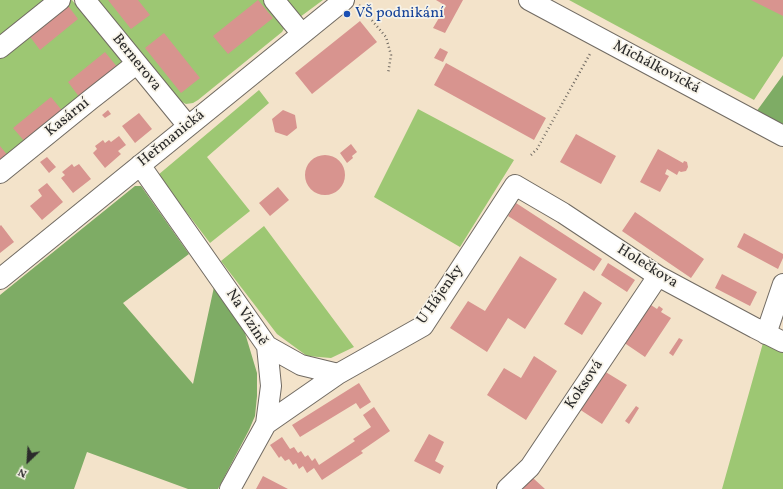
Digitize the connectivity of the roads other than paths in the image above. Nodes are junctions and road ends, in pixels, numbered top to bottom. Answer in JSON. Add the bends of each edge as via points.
{"nodes":[{"id":1,"x":60,"y":0,"type":"edge"},
{"id":2,"x":85,"y":0,"type":"edge"},
{"id":3,"x":274,"y":0,"type":"edge"},
{"id":4,"x":529,"y":0,"type":"edge"},
{"id":5,"x":351,"y":2,"type":"edge"},
{"id":6,"x":302,"y":34,"type":"junction"},
{"id":7,"x":0,"y":48,"type":"edge"},
{"id":8,"x":136,"y":64,"type":"junction"},
{"id":9,"x":188,"y":126,"type":"junction"},
{"id":10,"x":783,"y":136,"type":"edge"},
{"id":11,"x":140,"y":165,"type":"junction"},
{"id":12,"x":0,"y":173,"type":"edge"},
{"id":13,"x":515,"y":185,"type":"joint"},
{"id":14,"x":658,"y":276,"type":"junction"},
{"id":15,"x":0,"y":279,"type":"edge"},
{"id":16,"x":783,"y":284,"type":"edge"},
{"id":17,"x":774,"y":338,"type":"edge"},
{"id":18,"x":267,"y":346,"type":"junction"},
{"id":19,"x":338,"y":374,"type":"junction"},
{"id":20,"x":266,"y":424,"type":"junction"},
{"id":21,"x":230,"y":489,"type":"edge"},
{"id":22,"x":507,"y":489,"type":"edge"}],
"edges":[{"from":1,"to":7,"type":"street"},
{"from":2,"to":8,"type":"street","name":"Bernerova"},
{"from":3,"to":6,"type":"street"},
{"from":4,"to":10,"type":"street","name":"Michálkovická"},
{"from":5,"to":6,"type":"street","name":"Heřmanická"},
{"from":6,"to":9,"type":"street","name":"Heřmanická"},
{"from":8,"to":9,"type":"street","name":"Bernerova"},
{"from":8,"to":12,"type":"street","name":"Kasární"},
{"from":9,"to":11,"type":"street","name":"Heřmanická"},
{"from":11,"to":15,"type":"street","name":"Heřmanická"},
{"from":11,"to":18,"type":"street","name":"Na Vizině"},
{"from":13,"to":14,"type":"street","name":"Holečkova","via":[[563,213]]},
{"from":13,"to":19,"type":"street","name":"U Hájenky","via":[[423,326]]},
{"from":14,"to":17,"type":"street","name":"Holečkova"},
{"from":14,"to":22,"type":"street","name":"Koksová","via":[[530,467]]},
{"from":16,"to":17,"type":"street"},
{"from":18,"to":19,"type":"street","via":[[301,365]]},
{"from":18,"to":20,"type":"street","name":"Na Vizině","via":[[271,386]]},
{"from":19,"to":20,"type":"street","name":"U Hájenky"},
{"from":20,"to":21,"type":"street","name":"Na Vizině"}]}
